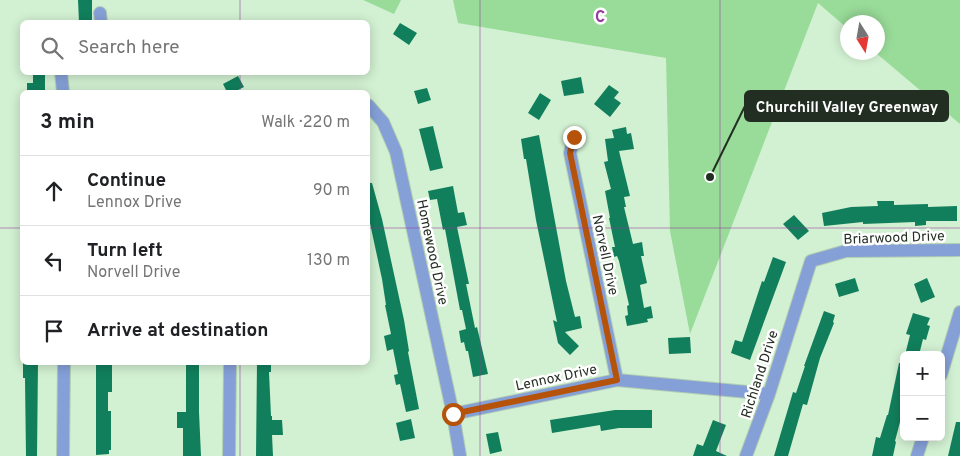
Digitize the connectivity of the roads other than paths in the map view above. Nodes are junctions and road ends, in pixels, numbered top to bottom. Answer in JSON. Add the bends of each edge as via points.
{"nodes":[{"id":1,"x":61,"y":75,"type":"edge"},
{"id":2,"x":62,"y":90,"type":"edge"},
{"id":3,"x":370,"y":107,"type":"edge"},
{"id":4,"x":574,"y":137,"type":"dead end"},
{"id":5,"x":960,"y":250,"type":"edge"},
{"id":6,"x":799,"y":301,"type":"joint"},
{"id":7,"x":960,"y":312,"type":"edge"},
{"id":8,"x":945,"y":362,"type":"edge"},
{"id":9,"x":64,"y":365,"type":"edge"},
{"id":10,"x":230,"y":365,"type":"edge"},
{"id":11,"x":617,"y":380,"type":"junction"},
{"id":12,"x":769,"y":394,"type":"junction"},
{"id":13,"x":453,"y":414,"type":"junction"},
{"id":14,"x":922,"y":441,"type":"edge"},
{"id":15,"x":64,"y":456,"type":"edge"},
{"id":16,"x":229,"y":456,"type":"edge"},
{"id":17,"x":460,"y":456,"type":"edge"},
{"id":18,"x":746,"y":456,"type":"edge"},
{"id":19,"x":917,"y":456,"type":"edge"}],
"edges":[{"from":1,"to":2,"type":"street"},
{"from":3,"to":13,"type":"street","name":"Homewood Drive","via":[[383,122],[396,152]]},
{"from":4,"to":11,"type":"street","name":"Norvell Drive","via":[[570,153]]},
{"from":5,"to":6,"type":"street","name":"Briarwood Drive","via":[[846,251],[811,261]]},
{"from":6,"to":12,"type":"street","name":"Richland Drive"},
{"from":7,"to":8,"type":"street"},
{"from":9,"to":15,"type":"street"},
{"from":10,"to":16,"type":"street"},
{"from":11,"to":12,"type":"street","name":"Lennox Drive"},
{"from":11,"to":13,"type":"street","name":"Lennox Drive"},
{"from":12,"to":18,"type":"street","name":"Richland Drive"},
{"from":13,"to":17,"type":"street"},
{"from":14,"to":19,"type":"street"}]}
